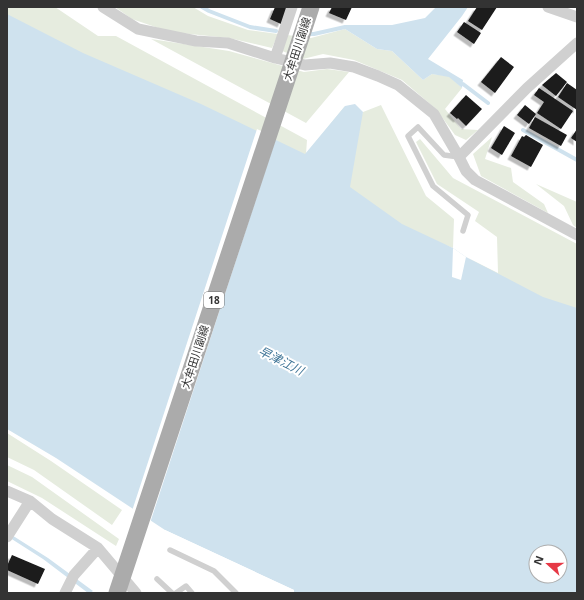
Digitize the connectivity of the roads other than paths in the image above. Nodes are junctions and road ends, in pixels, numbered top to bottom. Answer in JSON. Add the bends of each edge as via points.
{"nodes":[{"id":1,"x":103,"y":7,"type":"edge"},
{"id":2,"x":292,"y":7,"type":"edge"},
{"id":3,"x":311,"y":7,"type":"edge"},
{"id":4,"x":548,"y":7,"type":"edge"},
{"id":5,"x":577,"y":18,"type":"edge"},
{"id":6,"x":577,"y":43,"type":"edge"},
{"id":7,"x":274,"y":58,"type":"junction"},
{"id":8,"x":459,"y":157,"type":"junction"},
{"id":9,"x":463,"y":231,"type":"dead end"},
{"id":10,"x":577,"y":236,"type":"edge"},
{"id":11,"x":7,"y":491,"type":"edge"},
{"id":12,"x":30,"y":501,"type":"junction"},
{"id":13,"x":9,"y":534,"type":"edge"},
{"id":14,"x":98,"y":548,"type":"junction"},
{"id":15,"x":170,"y":550,"type":"dead end"},
{"id":16,"x":158,"y":579,"type":"dead end"},
{"id":17,"x":65,"y":593,"type":"edge"},
{"id":18,"x":117,"y":593,"type":"edge"},
{"id":19,"x":136,"y":593,"type":"edge"},
{"id":20,"x":172,"y":593,"type":"edge"},
{"id":21,"x":176,"y":593,"type":"edge"},
{"id":22,"x":192,"y":593,"type":"edge"},
{"id":23,"x":236,"y":593,"type":"edge"}],
"edges":[{"from":1,"to":7,"type":"street","via":[[138,29],[196,41],[228,43]]},
{"from":2,"to":7,"type":"street"},
{"from":3,"to":18,"type":"main road","name":"大牟田川副線","number":"18","bridge":true},
{"from":4,"to":5,"type":"street"},
{"from":6,"to":8,"type":"street","via":[[527,88]]},
{"from":7,"to":8,"type":"street","via":[[305,65],[330,63],[354,68],[398,85],[434,114]]},
{"from":8,"to":9,"type":"lane","via":[[444,155],[418,127],[408,136],[433,186],[468,215]]},
{"from":8,"to":10,"type":"street","via":[[466,171],[476,180]]},
{"from":11,"to":12,"type":"street"},
{"from":12,"to":13,"type":"street"},
{"from":12,"to":14,"type":"street","via":[[52,519]]},
{"from":14,"to":17,"type":"street","via":[[72,579]]},
{"from":14,"to":19,"type":"street"},
{"from":15,"to":23,"type":"lane","via":[[214,572]]},
{"from":16,"to":20,"type":"lane"},
{"from":21,"to":22,"type":"lane","via":[[186,586]]}]}
